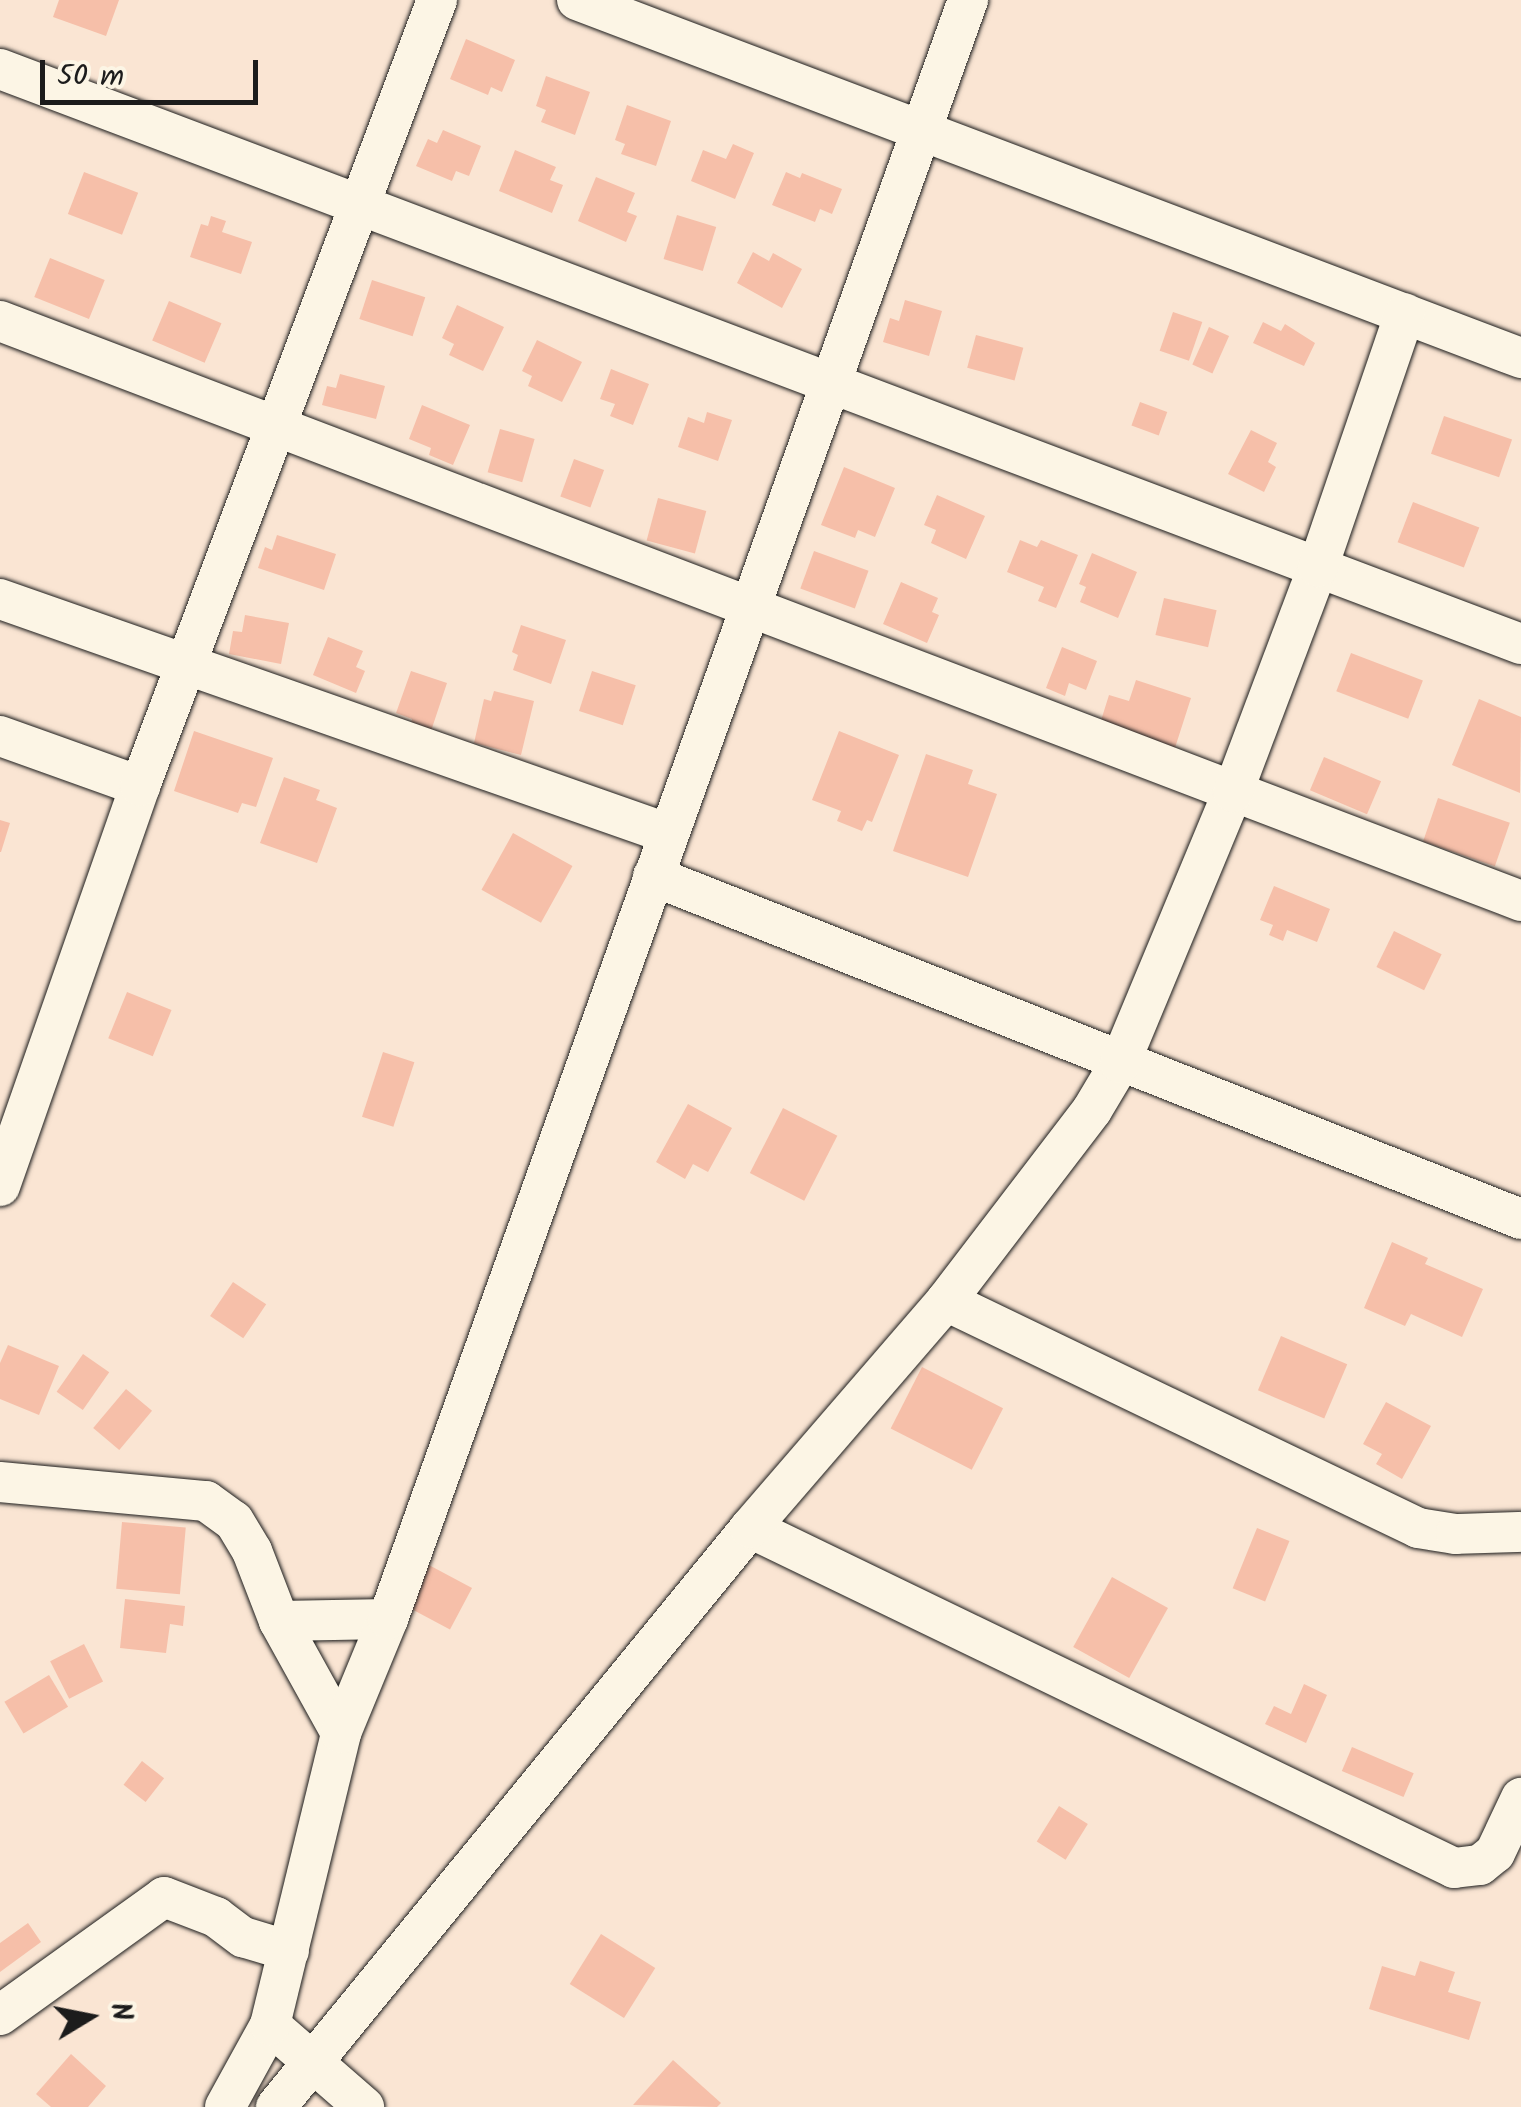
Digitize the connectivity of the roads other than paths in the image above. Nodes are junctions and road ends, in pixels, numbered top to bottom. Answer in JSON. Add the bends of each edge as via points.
{"nodes":[{"id":1,"x":437,"y":0,"type":"edge"},
{"id":2,"x":577,"y":0,"type":"edge"},
{"id":3,"x":968,"y":0,"type":"edge"},
{"id":4,"x":0,"y":69,"type":"edge"},
{"id":5,"x":921,"y":130,"type":"junction"},
{"id":6,"x":360,"y":205,"type":"junction"},
{"id":7,"x":1404,"y":314,"type":"junction"},
{"id":8,"x":0,"y":321,"type":"edge"},
{"id":9,"x":1521,"y":358,"type":"edge"},
{"id":10,"x":831,"y":383,"type":"junction"},
{"id":11,"x":276,"y":427,"type":"junction"},
{"id":12,"x":1318,"y":567,"type":"junction"},
{"id":13,"x":0,"y":599,"type":"edge"},
{"id":14,"x":750,"y":607,"type":"junction"},
{"id":15,"x":1521,"y":644,"type":"edge"},
{"id":16,"x":186,"y":663,"type":"junction"},
{"id":17,"x":0,"y":736,"type":"edge"},
{"id":18,"x":140,"y":786,"type":"junction"},
{"id":19,"x":1233,"y":792,"type":"junction"},
{"id":20,"x":669,"y":834,"type":"junction"},
{"id":21,"x":653,"y":876,"type":"junction"},
{"id":22,"x":1521,"y":901,"type":"edge"},
{"id":23,"x":1120,"y":1064,"type":"junction"},
{"id":24,"x":0,"y":1186,"type":"edge"},
{"id":25,"x":1521,"y":1219,"type":"edge"},
{"id":26,"x":946,"y":1300,"type":"junction"},
{"id":27,"x":0,"y":1482,"type":"edge"},
{"id":28,"x":750,"y":1528,"type":"junction"},
{"id":29,"x":1521,"y":1532,"type":"edge"},
{"id":30,"x":388,"y":1619,"type":"junction"},
{"id":31,"x":279,"y":1621,"type":"junction"},
{"id":32,"x":340,"y":1733,"type":"junction"},
{"id":33,"x":1521,"y":1798,"type":"edge"},
{"id":34,"x":288,"y":1951,"type":"junction"},
{"id":35,"x":0,"y":2015,"type":"edge"},
{"id":36,"x":270,"y":2025,"type":"junction"},
{"id":37,"x":315,"y":2064,"type":"junction"},
{"id":38,"x":225,"y":2107,"type":"edge"},
{"id":39,"x":276,"y":2107,"type":"edge"},
{"id":40,"x":364,"y":2107,"type":"edge"}],
"edges":[{"from":1,"to":6,"type":"street"},
{"from":2,"to":5,"type":"street"},
{"from":3,"to":5,"type":"street"},
{"from":4,"to":6,"type":"street"},
{"from":5,"to":7,"type":"street"},
{"from":5,"to":10,"type":"street"},
{"from":6,"to":10,"type":"street"},
{"from":6,"to":11,"type":"street"},
{"from":7,"to":9,"type":"street"},
{"from":7,"to":12,"type":"street"},
{"from":8,"to":11,"type":"street"},
{"from":10,"to":12,"type":"street"},
{"from":10,"to":14,"type":"street"},
{"from":11,"to":14,"type":"street"},
{"from":11,"to":16,"type":"street"},
{"from":12,"to":15,"type":"street"},
{"from":12,"to":19,"type":"street"},
{"from":13,"to":16,"type":"street"},
{"from":14,"to":19,"type":"street"},
{"from":14,"to":20,"type":"street"},
{"from":16,"to":18,"type":"street"},
{"from":16,"to":20,"type":"street"},
{"from":17,"to":18,"type":"street"},
{"from":18,"to":24,"type":"street"},
{"from":19,"to":22,"type":"street"},
{"from":19,"to":23,"type":"street"},
{"from":20,"to":21,"type":"street"},
{"from":21,"to":23,"type":"street"},
{"from":21,"to":30,"type":"street"},
{"from":23,"to":25,"type":"street"},
{"from":23,"to":26,"type":"street","via":[[1054,1164]]},
{"from":26,"to":28,"type":"street"},
{"from":26,"to":29,"type":"street","via":[[1418,1528]]},
{"from":27,"to":31,"type":"street","via":[[206,1502],[234,1520]]},
{"from":28,"to":33,"type":"street","via":[[1454,1868],[1480,1865],[1495,1853]]},
{"from":28,"to":37,"type":"street"},
{"from":30,"to":31,"type":"street"},
{"from":30,"to":32,"type":"street"},
{"from":31,"to":32,"type":"street"},
{"from":32,"to":34,"type":"street"},
{"from":34,"to":35,"type":"street","via":[[242,1938],[216,1917],[164,1897]]},
{"from":34,"to":36,"type":"street"},
{"from":36,"to":37,"type":"street"},
{"from":36,"to":38,"type":"street"},
{"from":37,"to":39,"type":"street"},
{"from":37,"to":40,"type":"street"}]}
